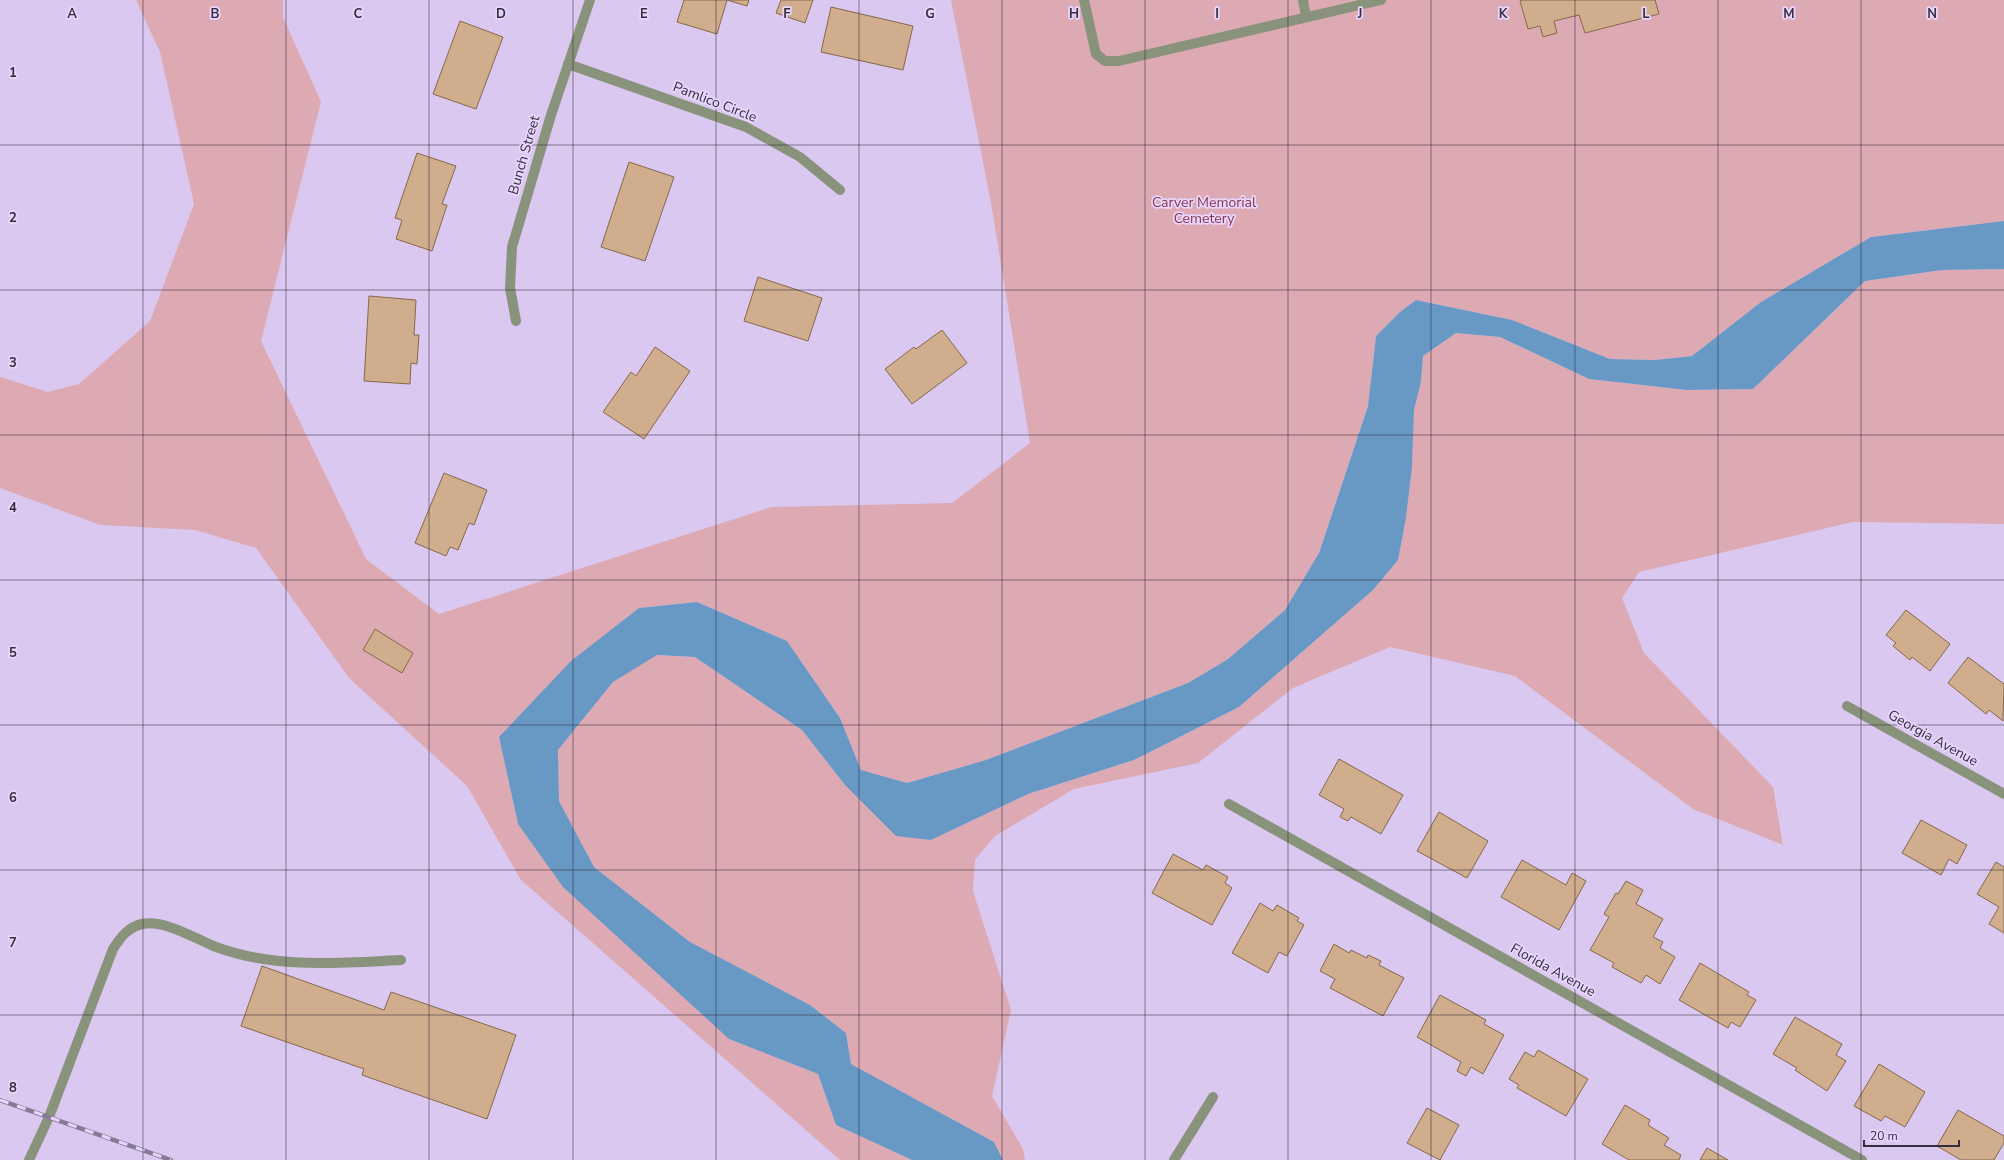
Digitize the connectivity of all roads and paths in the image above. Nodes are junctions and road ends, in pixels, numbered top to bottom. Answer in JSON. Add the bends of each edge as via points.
{"nodes":[{"id":1,"x":590,"y":0,"type":"edge"},
{"id":2,"x":1084,"y":0,"type":"edge"},
{"id":3,"x":1303,"y":0,"type":"edge"},
{"id":4,"x":1381,"y":0,"type":"edge"},
{"id":5,"x":1306,"y":17,"type":"junction"},
{"id":6,"x":568,"y":64,"type":"junction"},
{"id":7,"x":840,"y":190,"type":"dead end"},
{"id":8,"x":516,"y":321,"type":"dead end"},
{"id":9,"x":1847,"y":706,"type":"dead end"},
{"id":10,"x":2004,"y":794,"type":"edge"},
{"id":11,"x":1229,"y":804,"type":"dead end"},
{"id":12,"x":401,"y":960,"type":"dead end"},
{"id":13,"x":1212,"y":1097,"type":"dead end"},
{"id":14,"x":29,"y":1160,"type":"edge"},
{"id":15,"x":1174,"y":1160,"type":"edge"},
{"id":16,"x":1862,"y":1160,"type":"edge"}],
"edges":[{"from":1,"to":6,"type":"street","name":"Bunch Street"},
{"from":2,"to":5,"type":"street","via":[[1096,54],[1105,61],[1119,61]]},
{"from":3,"to":5,"type":"street"},
{"from":4,"to":5,"type":"street"},
{"from":6,"to":7,"type":"street","name":"Pamlico Circle","via":[[746,127],[800,157]]},
{"from":6,"to":8,"type":"street","name":"Bunch Street","via":[[512,247],[510,288]]},
{"from":9,"to":10,"type":"street","name":"Georgia Avenue"},
{"from":11,"to":16,"type":"street","name":"Florida Avenue"},
{"from":12,"to":14,"type":"street","via":[[315,965],[266,960],[218,948],[159,923],[141,924],[122,934],[113,949],[49,1117]]},
{"from":13,"to":15,"type":"street"}]}
